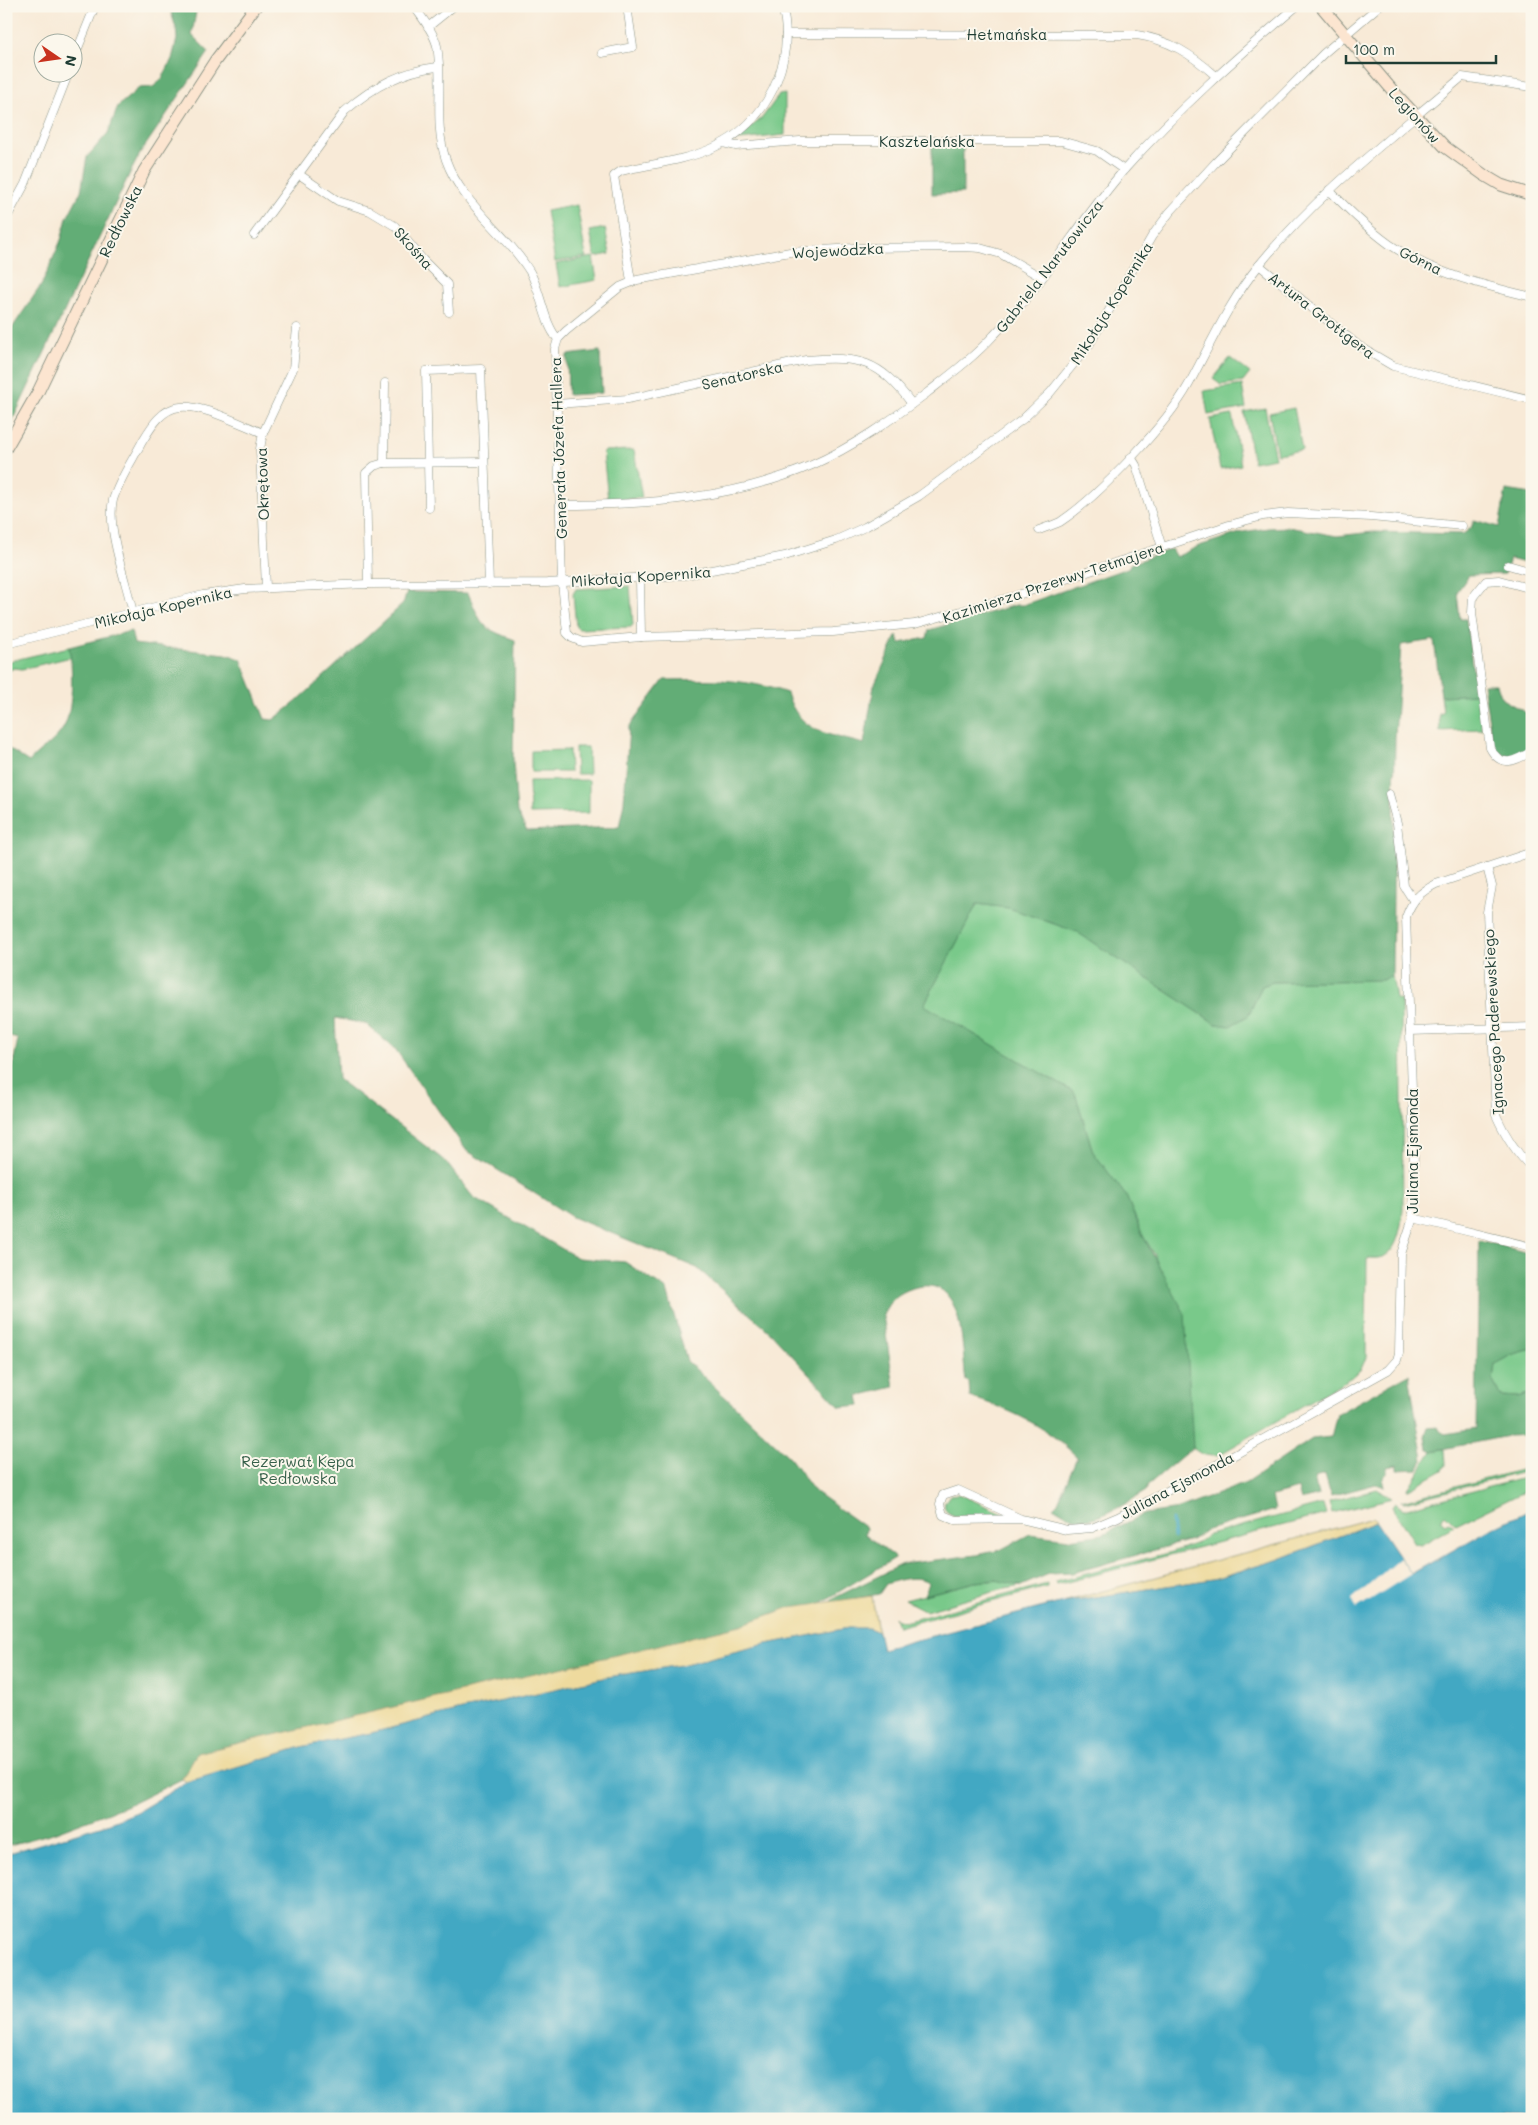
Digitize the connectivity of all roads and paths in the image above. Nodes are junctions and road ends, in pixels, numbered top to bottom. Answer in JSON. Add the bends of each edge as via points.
{"nodes":[{"id":1,"x":95,"y":6,"type":"edge"},
{"id":2,"x":256,"y":6,"type":"edge"},
{"id":3,"x":414,"y":6,"type":"edge"},
{"id":4,"x":454,"y":6,"type":"edge"},
{"id":5,"x":627,"y":6,"type":"edge"},
{"id":6,"x":782,"y":6,"type":"edge"},
{"id":7,"x":1297,"y":6,"type":"edge"},
{"id":8,"x":1321,"y":6,"type":"edge"},
{"id":9,"x":1379,"y":6,"type":"edge"},
{"id":10,"x":428,"y":27,"type":"junction"},
{"id":11,"x":786,"y":34,"type":"junction"},
{"id":12,"x":1345,"y":35,"type":"junction"},
{"id":13,"x":82,"y":38,"type":"edge"},
{"id":14,"x":602,"y":53,"type":"dead end"},
{"id":15,"x":438,"y":67,"type":"junction"},
{"id":16,"x":1216,"y":76,"type":"junction"},
{"id":17,"x":65,"y":82,"type":"edge"},
{"id":18,"x":1532,"y":87,"type":"edge"},
{"id":19,"x":1416,"y":116,"type":"junction"},
{"id":20,"x":724,"y":143,"type":"junction"},
{"id":21,"x":1124,"y":170,"type":"junction"},
{"id":22,"x":300,"y":175,"type":"junction"},
{"id":23,"x":1329,"y":190,"type":"junction"},
{"id":24,"x":1532,"y":195,"type":"edge"},
{"id":25,"x":6,"y":219,"type":"edge"},
{"id":26,"x":254,"y":235,"type":"dead end"},
{"id":27,"x":1259,"y":265,"type":"junction"},
{"id":28,"x":1041,"y":277,"type":"junction"},
{"id":29,"x":631,"y":281,"type":"junction"},
{"id":30,"x":1532,"y":298,"type":"edge"},
{"id":31,"x":449,"y":312,"type":"dead end"},
{"id":32,"x":297,"y":328,"type":"dead end"},
{"id":33,"x":558,"y":339,"type":"junction"},
{"id":34,"x":385,"y":383,"type":"dead end"},
{"id":35,"x":1532,"y":400,"type":"edge"},
{"id":36,"x":556,"y":404,"type":"junction"},
{"id":37,"x":912,"y":404,"type":"junction"},
{"id":38,"x":263,"y":433,"type":"junction"},
{"id":39,"x":6,"y":448,"type":"edge"},
{"id":40,"x":1131,"y":458,"type":"junction"},
{"id":41,"x":483,"y":462,"type":"junction"},
{"id":42,"x":384,"y":463,"type":"junction"},
{"id":43,"x":428,"y":464,"type":"junction"},
{"id":44,"x":560,"y":505,"type":"junction"},
{"id":45,"x":429,"y":508,"type":"dead end"},
{"id":46,"x":1462,"y":526,"type":"dead end"},
{"id":47,"x":1039,"y":530,"type":"dead end"},
{"id":48,"x":1162,"y":547,"type":"junction"},
{"id":49,"x":1508,"y":566,"type":"dead end"},
{"id":50,"x":1532,"y":572,"type":"edge"},
{"id":51,"x":640,"y":578,"type":"junction"},
{"id":52,"x":562,"y":582,"type":"junction"},
{"id":53,"x":368,"y":584,"type":"junction"},
{"id":54,"x":489,"y":584,"type":"junction"},
{"id":55,"x":266,"y":588,"type":"junction"},
{"id":56,"x":1532,"y":589,"type":"edge"},
{"id":57,"x":133,"y":613,"type":"junction"},
{"id":58,"x":641,"y":637,"type":"junction"},
{"id":59,"x":6,"y":644,"type":"edge"},
{"id":60,"x":1532,"y":751,"type":"edge"},
{"id":61,"x":1389,"y":794,"type":"dead end"},
{"id":62,"x":1532,"y":852,"type":"edge"},
{"id":63,"x":1487,"y":867,"type":"junction"},
{"id":64,"x":1413,"y":900,"type":"junction"},
{"id":65,"x":1532,"y":1027,"type":"edge"},
{"id":66,"x":1491,"y":1028,"type":"junction"},
{"id":67,"x":1410,"y":1031,"type":"junction"},
{"id":68,"x":1532,"y":1168,"type":"edge"},
{"id":69,"x":1413,"y":1218,"type":"junction"},
{"id":70,"x":1532,"y":1247,"type":"edge"},
{"id":71,"x":1021,"y":1519,"type":"junction"}],
"edges":[{"from":1,"to":13,"type":"street"},
{"from":2,"to":39,"type":"street","name":"Redłowska","via":[[215,61],[144,171],[38,392]]},
{"from":3,"to":10,"type":"street"},
{"from":4,"to":10,"type":"street"},
{"from":5,"to":14,"type":"street","via":[[633,47]]},
{"from":6,"to":11,"type":"street"},
{"from":7,"to":16,"type":"street","name":"Gabriela Narutowicza"},
{"from":8,"to":12,"type":"street","name":"Legionów"},
{"from":9,"to":12,"type":"street","name":"Mikołaja Kopernika"},
{"from":10,"to":15,"type":"street","via":[[437,46]]},
{"from":11,"to":16,"type":"street","name":"Hetmańska","via":[[1137,35],[1176,45]]},
{"from":11,"to":20,"type":"street","via":[[784,56],[772,93],[750,121]]},
{"from":12,"to":19,"type":"street","name":"Legionów"},
{"from":12,"to":51,"type":"street","name":"Mikołaja Kopernika","via":[[1170,212],[1152,236],[1089,345],[1050,393],[1023,419],[903,507],[836,540],[786,556],[718,570]]},
{"from":15,"to":22,"type":"street","via":[[390,79],[362,96],[345,112]]},
{"from":15,"to":33,"type":"street","via":[[441,142],[454,180],[532,274]]},
{"from":16,"to":21,"type":"street","name":"Gabriela Narutowicza"},
{"from":17,"to":25,"type":"street","via":[[31,171]]},
{"from":18,"to":19,"type":"street","via":[[1462,77]]},
{"from":19,"to":23,"type":"street"},
{"from":19,"to":24,"type":"street","name":"Legionów","via":[[1466,164],[1501,185]]},
{"from":20,"to":21,"type":"street","name":"Kasztelańska","via":[[736,146],[800,141],[1061,140],[1096,151]]},
{"from":20,"to":29,"type":"street","via":[[696,154],[621,171],[614,176]]},
{"from":21,"to":28,"type":"street","name":"Gabriela Narutowicza"},
{"from":22,"to":26,"type":"street"},
{"from":22,"to":31,"type":"street","name":"Skośna","via":[[338,201],[370,211],[395,226],[447,284]]},
{"from":23,"to":27,"type":"street"},
{"from":23,"to":30,"type":"street","name":"Górna","via":[[1372,232],[1407,255],[1461,278]]},
{"from":27,"to":35,"type":"street","name":"Artura Grottgera","via":[[1359,346],[1393,366]]},
{"from":27,"to":40,"type":"street","via":[[1230,306],[1178,400]]},
{"from":28,"to":29,"type":"street","name":"Wojewódzka","via":[[1018,262],[980,248],[864,248],[790,252]]},
{"from":28,"to":37,"type":"street","name":"Gabriela Narutowicza","via":[[988,342]]},
{"from":29,"to":33,"type":"street","name":"Generała Józefa Hallera"},
{"from":32,"to":38,"type":"street","name":"Okrętowa","via":[[293,369]]},
{"from":33,"to":36,"type":"street","name":"Generała Józefa Hallera","via":[[555,349]]},
{"from":34,"to":42,"type":"street"},
{"from":36,"to":37,"type":"street","name":"Senatorska","via":[[628,399],[806,360],[826,359],[873,365],[888,376]]},
{"from":36,"to":44,"type":"street","name":"Generała Józefa Hallera"},
{"from":37,"to":44,"type":"street","name":"Gabriela Narutowicza","via":[[840,451],[812,465],[761,482],[694,497],[652,502]]},
{"from":38,"to":55,"type":"street","name":"Okrętowa","via":[[260,449]]},
{"from":38,"to":57,"type":"street","via":[[202,410],[185,407],[170,410],[154,422],[117,491],[112,510],[114,534]]},
{"from":40,"to":47,"type":"street","via":[[1063,519]]},
{"from":40,"to":48,"type":"street"},
{"from":41,"to":43,"type":"street"},
{"from":41,"to":43,"type":"street","via":[[481,369],[426,371]]},
{"from":41,"to":54,"type":"street"},
{"from":42,"to":43,"type":"street"},
{"from":42,"to":53,"type":"street","via":[[366,473]]},
{"from":43,"to":45,"type":"street"},
{"from":44,"to":52,"type":"street","name":"Generała Józefa Hallera"},
{"from":46,"to":48,"type":"street","name":"Kazimierza Przerwy-Tetmajera","via":[[1371,517],[1279,514],[1229,525]]},
{"from":48,"to":58,"type":"street","name":"Kazimierza Przerwy-Tetmajera","via":[[970,610],[915,624],[833,632]]},
{"from":49,"to":50,"type":"street"},
{"from":51,"to":52,"type":"street","name":"Mikołaja Kopernika"},
{"from":51,"to":58,"type":"street"},
{"from":52,"to":54,"type":"street","name":"Mikołaja Kopernika"},
{"from":52,"to":58,"type":"street","name":"Kazimierza Przerwy-Tetmajera","via":[[567,633],[572,638],[582,642]]},
{"from":53,"to":54,"type":"street","name":"Mikołaja Kopernika"},
{"from":53,"to":55,"type":"street","name":"Mikołaja Kopernika"},
{"from":55,"to":57,"type":"street","name":"Mikołaja Kopernika","via":[[203,595]]},
{"from":56,"to":60,"type":"street","via":[[1486,580],[1473,597],[1472,613],[1490,748],[1506,763],[1515,762]]},
{"from":57,"to":59,"type":"street","name":"Mikołaja Kopernika"},
{"from":61,"to":64,"type":"street","via":[[1397,823],[1404,886]]},
{"from":62,"to":63,"type":"street"},
{"from":63,"to":64,"type":"street","via":[[1436,884]]},
{"from":63,"to":66,"type":"street","name":"Ignacego Paderewskiego","via":[[1492,886],[1487,912]]},
{"from":64,"to":67,"type":"street","name":"Juliana Ejsmonda","via":[[1406,922]]},
{"from":65,"to":66,"type":"street"},
{"from":66,"to":67,"type":"street"},
{"from":66,"to":68,"type":"street","name":"Ignacego Paderewskiego","via":[[1496,1115],[1516,1151]]},
{"from":67,"to":69,"type":"street","name":"Juliana Ejsmonda"},
{"from":69,"to":70,"type":"street"},
{"from":69,"to":71,"type":"street","name":"Juliana Ejsmonda","via":[[1401,1254],[1399,1353],[1388,1370],[1220,1463],[1100,1524],[1067,1530]]},
{"from":71,"to":71,"type":"street","name":"Juliana Ejsmonda","via":[[958,1490],[943,1495],[940,1504],[943,1515],[955,1520]]}]}
